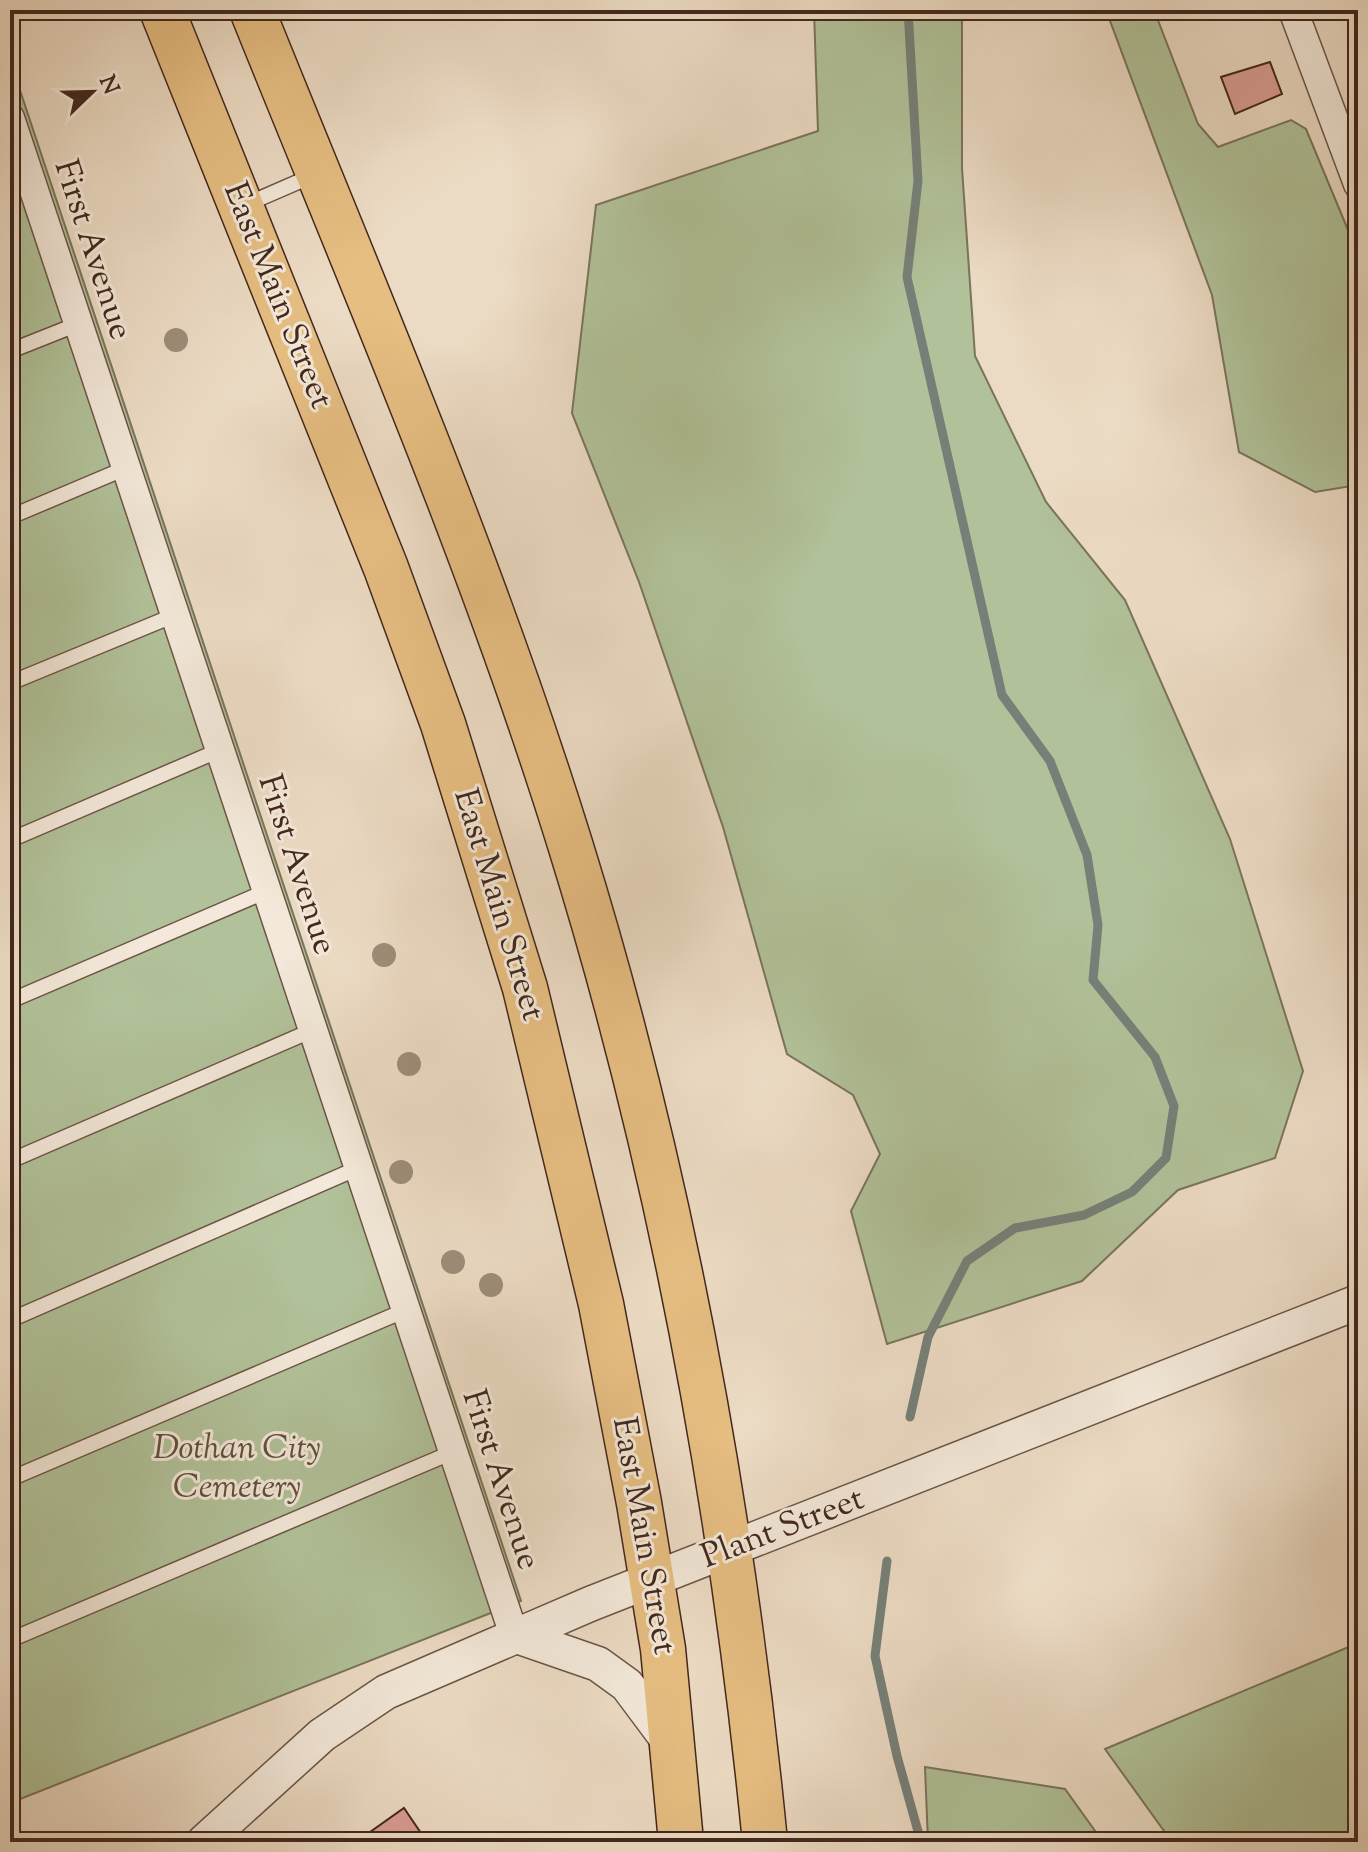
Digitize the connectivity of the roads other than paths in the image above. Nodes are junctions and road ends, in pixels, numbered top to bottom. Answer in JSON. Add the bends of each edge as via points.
{"nodes":[{"id":1,"x":162,"y":10,"type":"edge"},
{"id":2,"x":252,"y":10,"type":"edge"},
{"id":3,"x":1293,"y":10,"type":"edge"},
{"id":4,"x":10,"y":118,"type":"edge"},
{"id":5,"x":318,"y":173,"type":"junction"},
{"id":6,"x":1358,"y":184,"type":"edge"},
{"id":7,"x":21,"y":186,"type":"edge"},
{"id":8,"x":241,"y":206,"type":"junction"},
{"id":9,"x":78,"y":324,"type":"junction"},
{"id":10,"x":10,"y":351,"type":"edge"},
{"id":11,"x":126,"y":468,"type":"junction"},
{"id":12,"x":10,"y":517,"type":"edge"},
{"id":13,"x":175,"y":615,"type":"junction"},
{"id":14,"x":10,"y":683,"type":"edge"},
{"id":15,"x":220,"y":750,"type":"junction"},
{"id":16,"x":10,"y":840,"type":"edge"},
{"id":17,"x":267,"y":891,"type":"junction"},
{"id":18,"x":10,"y":1001,"type":"edge"},
{"id":19,"x":313,"y":1030,"type":"junction"},
{"id":20,"x":10,"y":1161,"type":"edge"},
{"id":21,"x":358,"y":1168,"type":"junction"},
{"id":22,"x":1358,"y":1302,"type":"edge"},
{"id":23,"x":406,"y":1310,"type":"junction"},
{"id":24,"x":10,"y":1320,"type":"edge"},
{"id":25,"x":453,"y":1452,"type":"junction"},
{"id":26,"x":10,"y":1479,"type":"edge"},
{"id":27,"x":731,"y":1550,"type":"junction"},
{"id":28,"x":652,"y":1580,"type":"junction"},
{"id":29,"x":514,"y":1635,"type":"junction"},
{"id":30,"x":10,"y":1640,"type":"edge"},
{"id":31,"x":671,"y":1744,"type":"junction"},
{"id":32,"x":204,"y":1842,"type":"edge"},
{"id":33,"x":681,"y":1842,"type":"edge"},
{"id":34,"x":765,"y":1842,"type":"edge"}],
"edges":[{"from":1,"to":8,"type":"main road","name":"East Main Street"},
{"from":2,"to":5,"type":"main road"},
{"from":3,"to":6,"type":"street"},
{"from":4,"to":7,"type":"street","name":"First Avenue"},
{"from":5,"to":8,"type":"lane"},
{"from":5,"to":27,"type":"main road","via":[[462,534],[570,844],[648,1131],[686,1299]]},
{"from":7,"to":9,"type":"street","name":"First Avenue"},
{"from":8,"to":28,"type":"main road","name":"East Main Street","via":[[386,568],[495,885],[568,1152]]},
{"from":9,"to":10,"type":"lane"},
{"from":9,"to":11,"type":"street","name":"First Avenue"},
{"from":11,"to":12,"type":"lane"},
{"from":11,"to":13,"type":"street","name":"First Avenue"},
{"from":13,"to":14,"type":"lane"},
{"from":13,"to":15,"type":"street","name":"First Avenue"},
{"from":15,"to":16,"type":"lane"},
{"from":15,"to":17,"type":"street","name":"First Avenue"},
{"from":17,"to":18,"type":"lane"},
{"from":17,"to":19,"type":"street","name":"First Avenue"},
{"from":19,"to":20,"type":"lane"},
{"from":19,"to":21,"type":"street","name":"First Avenue"},
{"from":21,"to":23,"type":"street","name":"First Avenue"},
{"from":21,"to":24,"type":"lane"},
{"from":22,"to":27,"type":"street","name":"Plant Street"},
{"from":23,"to":25,"type":"street","name":"First Avenue"},
{"from":23,"to":26,"type":"lane"},
{"from":25,"to":29,"type":"street","name":"First Avenue"},
{"from":25,"to":30,"type":"lane"},
{"from":27,"to":28,"type":"street","name":"Plant Street"},
{"from":27,"to":34,"type":"main road"},
{"from":28,"to":29,"type":"street","name":"Plant Street"},
{"from":28,"to":31,"type":"main road","name":"East Main Street"},
{"from":29,"to":31,"type":"street","via":[[598,1664],[627,1685]]},
{"from":29,"to":32,"type":"street","name":"Plant Street","via":[[386,1692],[349,1715]]},
{"from":31,"to":33,"type":"main road","name":"East Main Street"}]}
